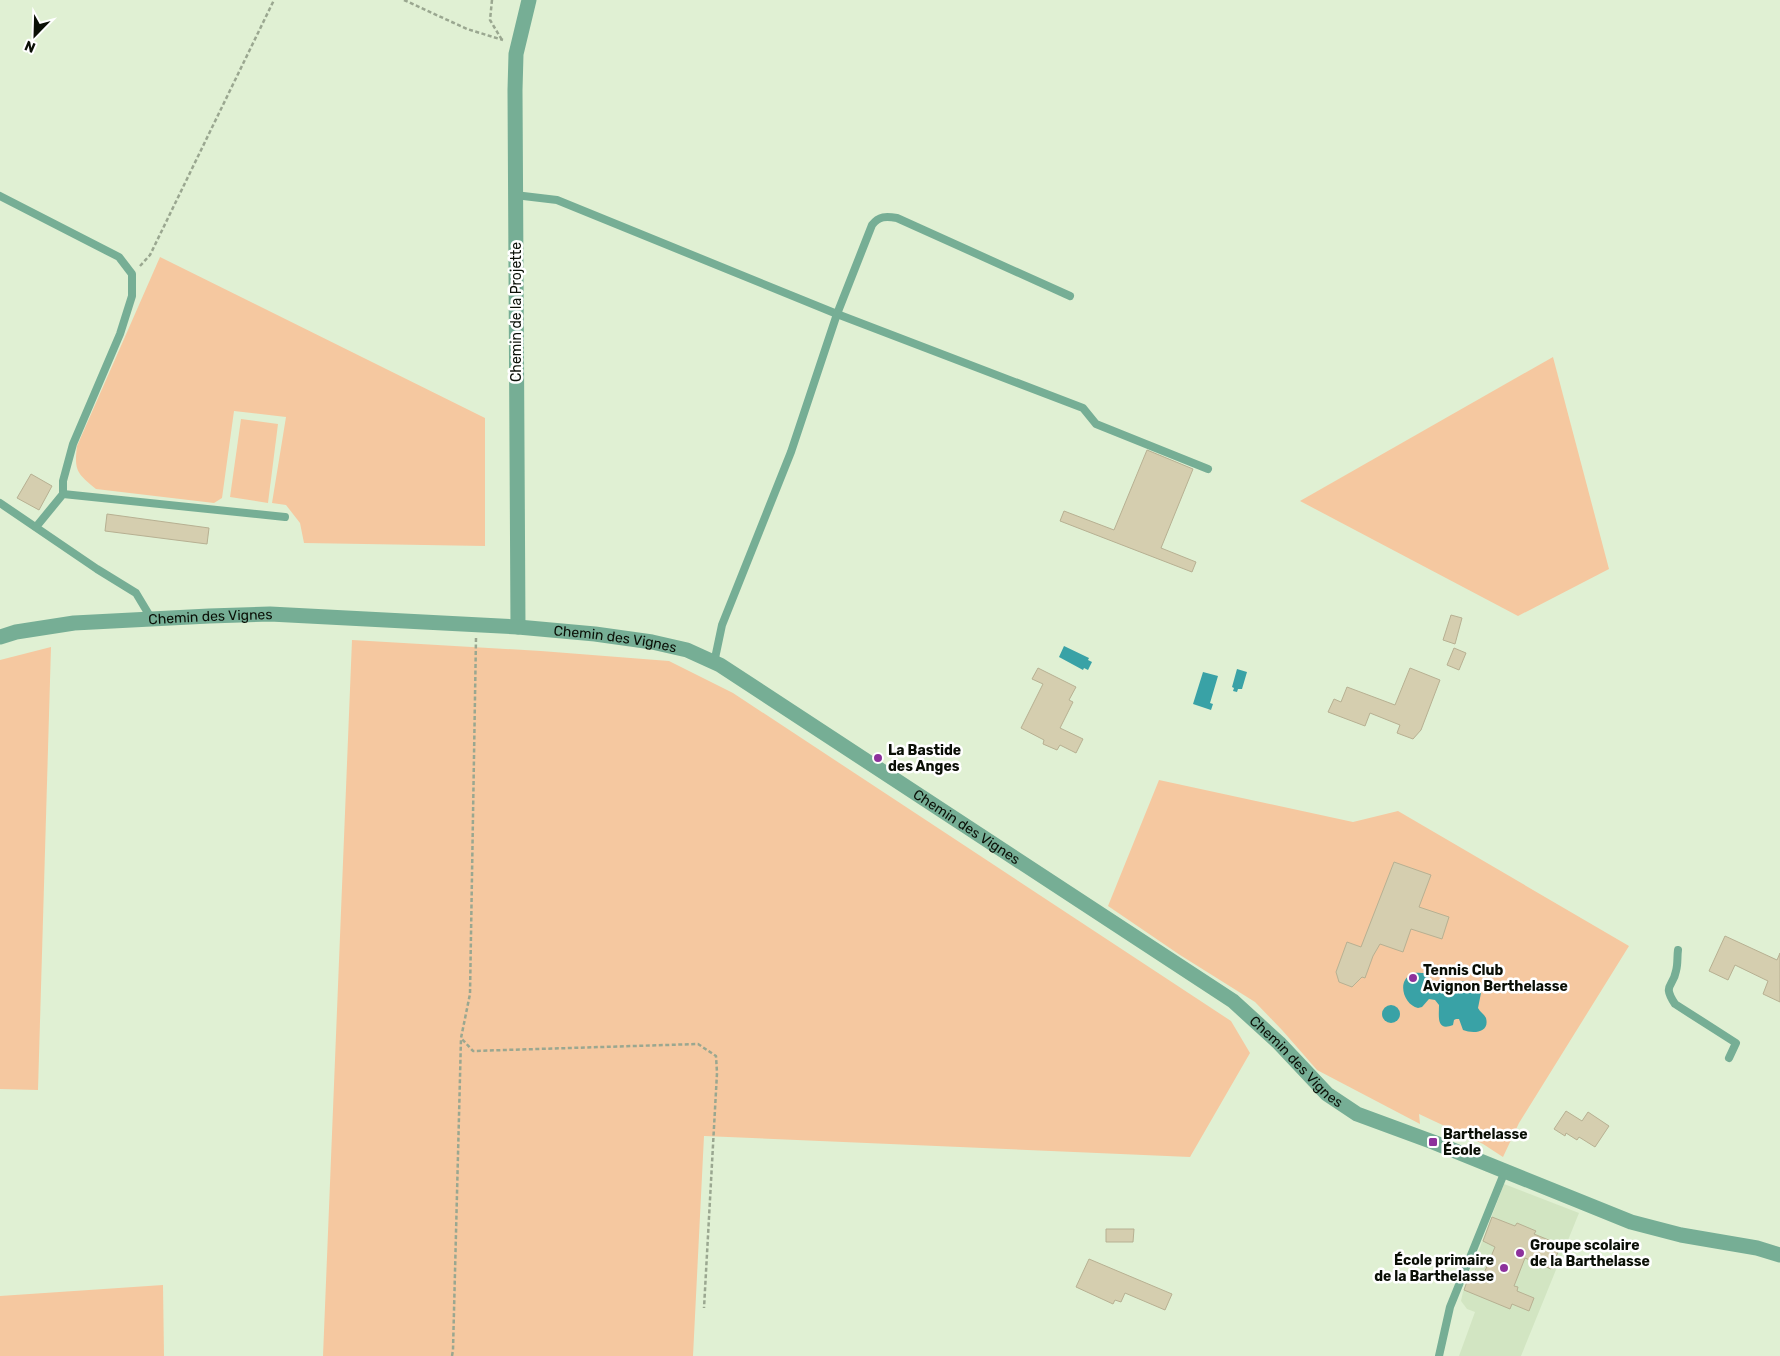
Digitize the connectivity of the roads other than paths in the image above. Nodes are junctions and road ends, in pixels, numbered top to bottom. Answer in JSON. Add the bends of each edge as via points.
{"nodes":[{"id":1,"x":529,"y":0,"type":"edge"},
{"id":2,"x":515,"y":195,"type":"junction"},
{"id":3,"x":0,"y":196,"type":"edge"},
{"id":4,"x":1070,"y":296,"type":"dead end"},
{"id":5,"x":837,"y":314,"type":"junction"},
{"id":6,"x":1208,"y":469,"type":"dead end"},
{"id":7,"x":63,"y":494,"type":"junction"},
{"id":8,"x":0,"y":503,"type":"edge"},
{"id":9,"x":285,"y":518,"type":"dead end"},
{"id":10,"x":36,"y":527,"type":"junction"},
{"id":11,"x":151,"y":618,"type":"junction"},
{"id":12,"x":518,"y":626,"type":"junction"},
{"id":13,"x":0,"y":637,"type":"edge"},
{"id":14,"x":714,"y":663,"type":"junction"},
{"id":15,"x":1678,"y":950,"type":"dead end"},
{"id":16,"x":1729,"y":1058,"type":"dead end"},
{"id":17,"x":1505,"y":1171,"type":"junction"},
{"id":18,"x":1780,"y":1255,"type":"edge"},
{"id":19,"x":1439,"y":1356,"type":"edge"}],
"edges":[{"from":1,"to":2,"type":"street","name":"Chemin de la Projette","via":[[516,54]]},
{"from":2,"to":5,"type":"lane","via":[[557,200]]},
{"from":2,"to":12,"type":"street","name":"Chemin de la Projette"},
{"from":3,"to":7,"type":"lane","via":[[119,257],[132,274],[132,296],[120,334],[73,444],[63,480]]},
{"from":4,"to":5,"type":"lane","via":[[888,216],[872,225]]},
{"from":5,"to":6,"type":"lane","via":[[1083,408],[1096,424]]},
{"from":5,"to":14,"type":"lane","via":[[792,452],[722,626]]},
{"from":7,"to":9,"type":"lane"},
{"from":7,"to":10,"type":"lane"},
{"from":8,"to":10,"type":"lane"},
{"from":10,"to":11,"type":"lane","via":[[136,592]]},
{"from":11,"to":12,"type":"street","name":"Chemin des Vignes","via":[[270,614]]},
{"from":11,"to":13,"type":"street","name":"Chemin des Vignes","via":[[74,623]]},
{"from":12,"to":14,"type":"street","name":"Chemin des Vignes","via":[[652,642],[687,650]]},
{"from":14,"to":17,"type":"street","name":"Chemin des Vignes","via":[[1233,1001],[1327,1094],[1357,1114]]},
{"from":15,"to":16,"type":"lane","via":[[1676,973],[1668,987],[1670,996],[1675,1004],[1736,1043]]},
{"from":17,"to":18,"type":"street","name":"Chemin des Vignes","via":[[1631,1222]]},
{"from":17,"to":19,"type":"lane","via":[[1450,1307]]}]}
